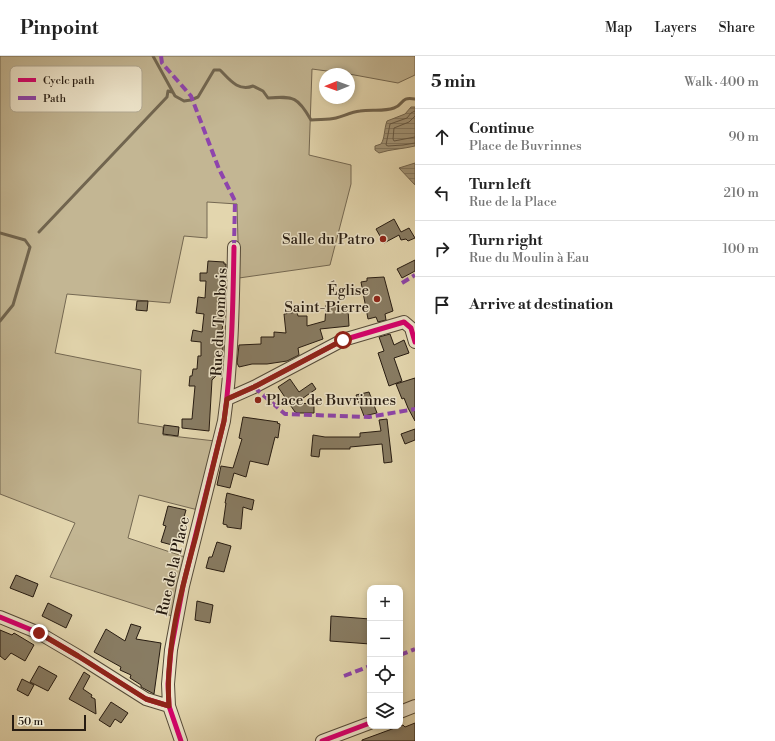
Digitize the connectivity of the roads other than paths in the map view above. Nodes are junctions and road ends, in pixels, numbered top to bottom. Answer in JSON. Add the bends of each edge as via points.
{"nodes":[{"id":1,"x":234,"y":247,"type":"dead end"},
{"id":2,"x":415,"y":342,"type":"edge"},
{"id":3,"x":227,"y":399,"type":"junction"},
{"id":4,"x":0,"y":617,"type":"edge"},
{"id":5,"x":169,"y":706,"type":"junction"},
{"id":6,"x":415,"y":706,"type":"edge"},
{"id":7,"x":403,"y":711,"type":"edge"},
{"id":8,"x":367,"y":724,"type":"edge"},
{"id":9,"x":181,"y":741,"type":"edge"},
{"id":10,"x":322,"y":741,"type":"edge"}],
"edges":[{"from":1,"to":3,"type":"street","name":"Rue du Tombois"},
{"from":2,"to":3,"type":"street","via":[[410,328],[404,322],[343,340]]},
{"from":3,"to":5,"type":"street","name":"Rue de la Place","via":[[224,421],[177,615],[168,684]]},
{"from":4,"to":5,"type":"street","via":[[39,633],[146,699]]},
{"from":5,"to":9,"type":"street","name":"Rue de la Place"},
{"from":6,"to":7,"type":"street"},
{"from":8,"to":10,"type":"street"}]}
